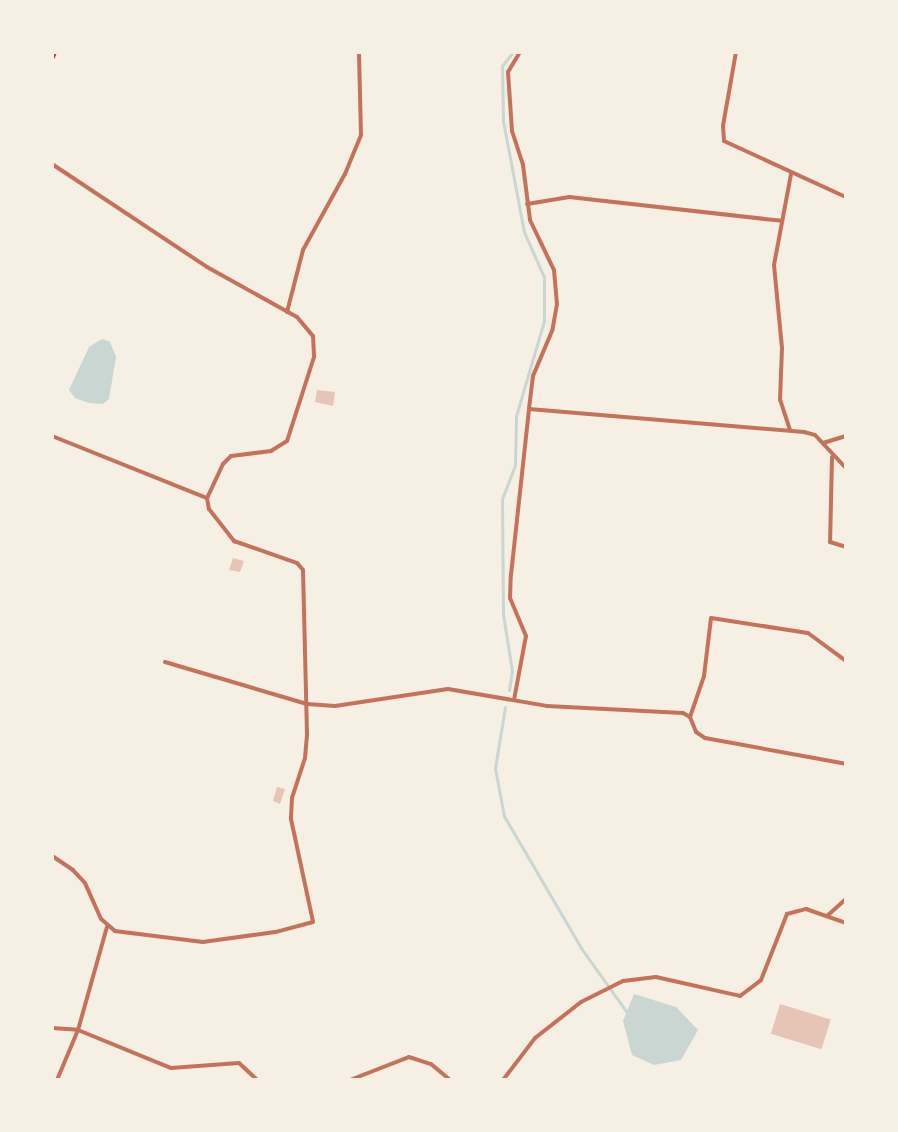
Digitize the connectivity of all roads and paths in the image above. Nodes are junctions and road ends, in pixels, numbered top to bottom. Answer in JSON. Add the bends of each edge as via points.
{"nodes":[{"id":1,"x":359,"y":52,"type":"edge"},
{"id":2,"x":520,"y":52,"type":"edge"},
{"id":3,"x":736,"y":52,"type":"edge"},
{"id":4,"x":52,"y":164,"type":"edge"},
{"id":5,"x":791,"y":174,"type":"junction"},
{"id":6,"x":846,"y":197,"type":"edge"},
{"id":7,"x":527,"y":204,"type":"junction"},
{"id":8,"x":782,"y":221,"type":"junction"},
{"id":9,"x":287,"y":312,"type":"junction"},
{"id":10,"x":529,"y":409,"type":"junction"},
{"id":11,"x":790,"y":430,"type":"junction"},
{"id":12,"x":52,"y":436,"type":"edge"},
{"id":13,"x":846,"y":436,"type":"edge"},
{"id":14,"x":823,"y":443,"type":"junction"},
{"id":15,"x":832,"y":457,"type":"junction"},
{"id":16,"x":846,"y":468,"type":"edge"},
{"id":17,"x":207,"y":498,"type":"junction"},
{"id":18,"x":846,"y":547,"type":"edge"},
{"id":19,"x":846,"y":661,"type":"edge"},
{"id":20,"x":165,"y":662,"type":"dead end"},
{"id":21,"x":514,"y":700,"type":"junction"},
{"id":22,"x":307,"y":704,"type":"junction"},
{"id":23,"x":690,"y":717,"type":"junction"},
{"id":24,"x":846,"y":764,"type":"edge"},
{"id":25,"x":52,"y":856,"type":"edge"},
{"id":26,"x":846,"y":899,"type":"edge"},
{"id":27,"x":827,"y":916,"type":"junction"},
{"id":28,"x":846,"y":923,"type":"edge"},
{"id":29,"x":107,"y":927,"type":"junction"},
{"id":30,"x":52,"y":1028,"type":"edge"},
{"id":31,"x":78,"y":1030,"type":"junction"},
{"id":32,"x":57,"y":1080,"type":"edge"},
{"id":33,"x":257,"y":1080,"type":"edge"},
{"id":34,"x":350,"y":1080,"type":"edge"},
{"id":35,"x":450,"y":1080,"type":"edge"},
{"id":36,"x":503,"y":1080,"type":"edge"}],
"edges":[{"from":1,"to":9,"type":"street","via":[[361,135],[303,250]]},
{"from":2,"to":7,"type":"street","via":[[508,72],[512,131]]},
{"from":3,"to":5,"type":"street","via":[[724,141]]},
{"from":4,"to":9,"type":"street","via":[[207,267]]},
{"from":5,"to":6,"type":"street"},
{"from":5,"to":8,"type":"street"},
{"from":7,"to":8,"type":"street","via":[[569,197]]},
{"from":7,"to":10,"type":"street","via":[[554,270],[557,304],[533,376]]},
{"from":8,"to":11,"type":"street","via":[[774,265],[782,348],[780,400]]},
{"from":9,"to":17,"type":"street","via":[[308,328],[316,345],[292,430],[287,441],[271,451],[231,456]]},
{"from":10,"to":11,"type":"street"},
{"from":10,"to":21,"type":"street","via":[[511,575],[510,598],[526,636]]},
{"from":11,"to":14,"type":"street","via":[[815,435]]},
{"from":12,"to":17,"type":"street"},
{"from":13,"to":14,"type":"street"},
{"from":14,"to":15,"type":"street"},
{"from":15,"to":16,"type":"street"},
{"from":15,"to":18,"type":"street","via":[[830,542]]},
{"from":17,"to":22,"type":"street","via":[[209,509],[234,541],[302,566]]},
{"from":19,"to":23,"type":"street","via":[[808,633],[711,618],[704,676]]},
{"from":20,"to":22,"type":"street"},
{"from":21,"to":22,"type":"street","via":[[448,689],[335,706]]},
{"from":21,"to":23,"type":"street"},
{"from":22,"to":29,"type":"street","via":[[305,758],[291,819],[313,922],[203,942],[149,938]]},
{"from":23,"to":24,"type":"street","via":[[705,738]]},
{"from":25,"to":29,"type":"street","via":[[85,883]]},
{"from":26,"to":27,"type":"street"},
{"from":27,"to":28,"type":"street"},
{"from":27,"to":36,"type":"street","via":[[806,909],[787,914],[761,980],[740,996],[640,977],[595,995],[535,1038]]},
{"from":29,"to":31,"type":"street"},
{"from":30,"to":31,"type":"street"},
{"from":31,"to":32,"type":"street"},
{"from":31,"to":33,"type":"street","via":[[171,1068],[239,1063]]},
{"from":34,"to":35,"type":"street","via":[[409,1057],[431,1064]]}]}
